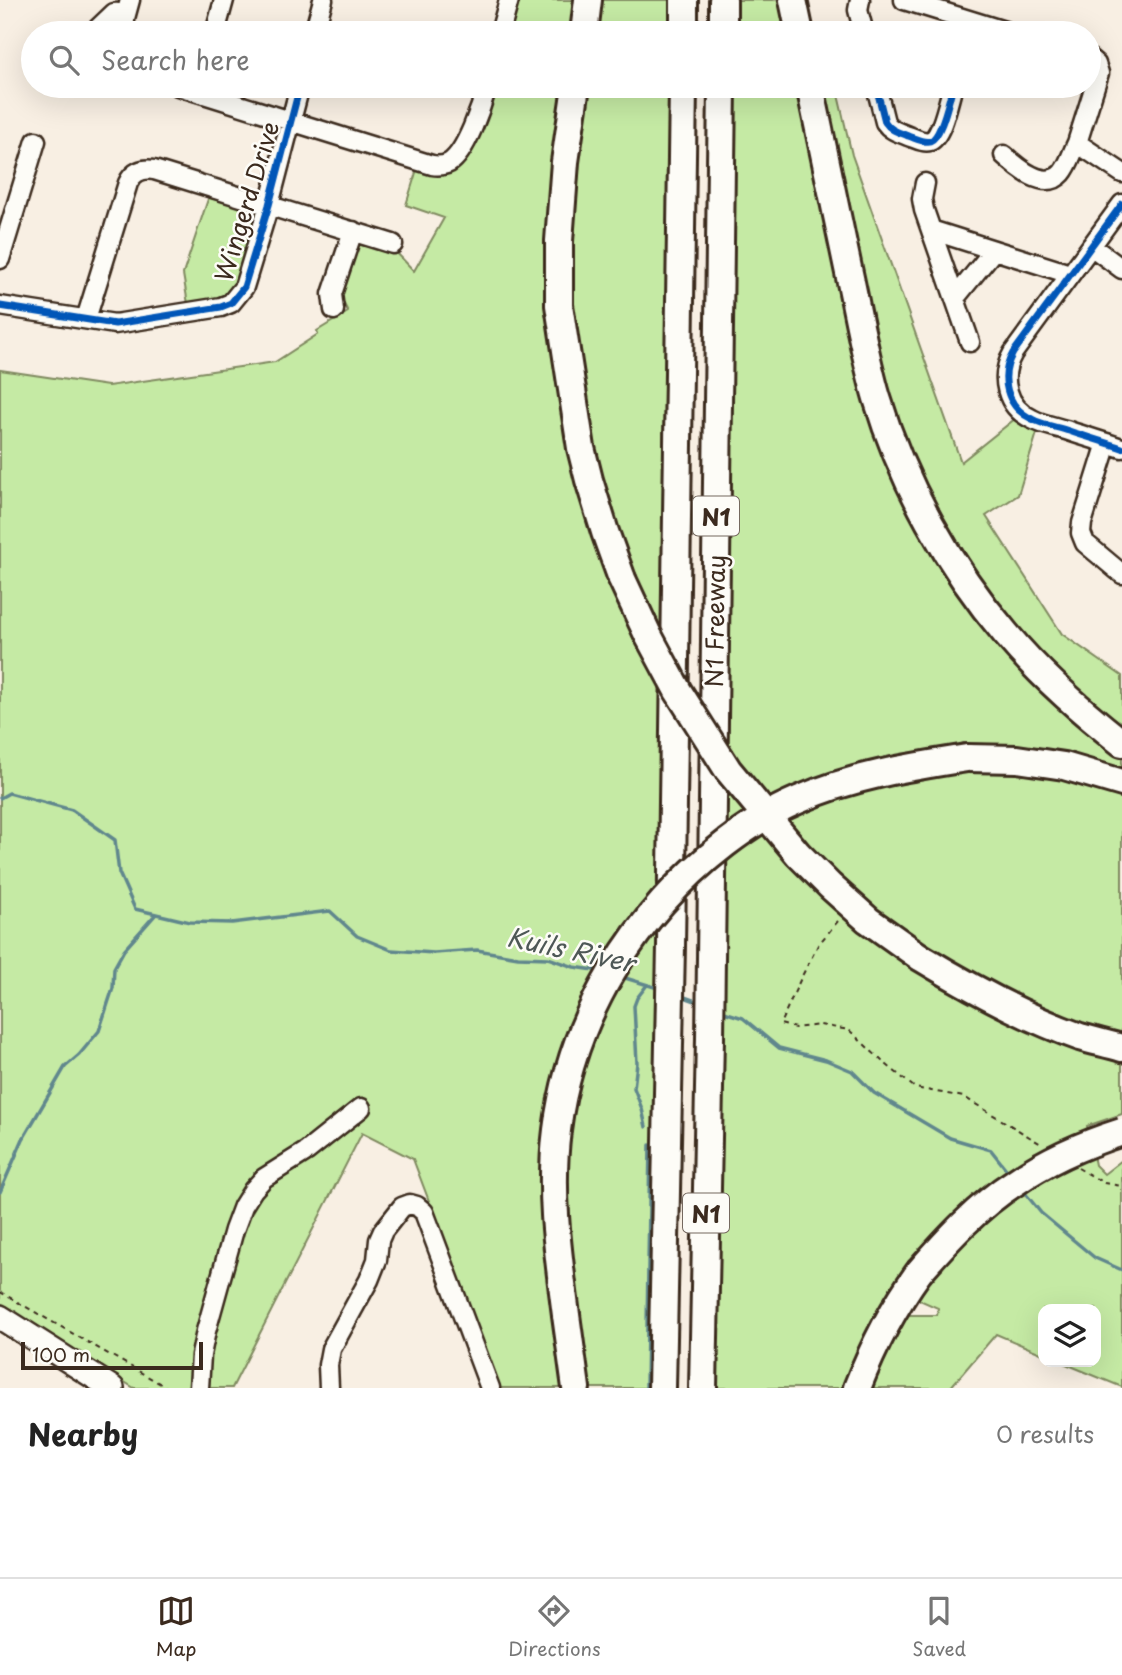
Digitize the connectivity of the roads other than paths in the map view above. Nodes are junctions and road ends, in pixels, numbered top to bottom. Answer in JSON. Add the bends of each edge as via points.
{"nodes":[{"id":1,"x":130,"y":0,"type":"edge"},
{"id":2,"x":224,"y":0,"type":"edge"},
{"id":3,"x":323,"y":0,"type":"edge"},
{"id":4,"x":509,"y":0,"type":"edge"},
{"id":5,"x":589,"y":0,"type":"edge"},
{"id":6,"x":684,"y":0,"type":"edge"},
{"id":7,"x":723,"y":0,"type":"edge"},
{"id":8,"x":793,"y":0,"type":"edge"},
{"id":9,"x":860,"y":0,"type":"edge"},
{"id":10,"x":904,"y":0,"type":"edge"},
{"id":11,"x":106,"y":21,"type":"edge"},
{"id":12,"x":123,"y":21,"type":"edge"},
{"id":13,"x":125,"y":21,"type":"edge"},
{"id":14,"x":218,"y":21,"type":"edge"},
{"id":15,"x":317,"y":21,"type":"edge"},
{"id":16,"x":503,"y":21,"type":"edge"},
{"id":17,"x":586,"y":21,"type":"edge"},
{"id":18,"x":684,"y":21,"type":"edge"},
{"id":19,"x":723,"y":21,"type":"edge"},
{"id":20,"x":797,"y":21,"type":"edge"},
{"id":21,"x":861,"y":21,"type":"edge"},
{"id":22,"x":956,"y":21,"type":"edge"},
{"id":23,"x":226,"y":98,"type":"edge"},
{"id":24,"x":297,"y":98,"type":"edge"},
{"id":25,"x":483,"y":98,"type":"edge"},
{"id":26,"x":574,"y":98,"type":"edge"},
{"id":27,"x":683,"y":98,"type":"edge"},
{"id":28,"x":722,"y":98,"type":"edge"},
{"id":29,"x":813,"y":98,"type":"edge"},
{"id":30,"x":879,"y":98,"type":"edge"},
{"id":31,"x":949,"y":98,"type":"edge"},
{"id":32,"x":1091,"y":98,"type":"edge"},
{"id":33,"x":291,"y":121,"type":"junction"},
{"id":34,"x":36,"y":141,"type":"dead end"},
{"id":35,"x":1077,"y":143,"type":"junction"},
{"id":36,"x":1004,"y":155,"type":"dead end"},
{"id":37,"x":1122,"y":173,"type":"edge"},
{"id":38,"x":925,"y":183,"type":"dead end"},
{"id":39,"x":1122,"y":204,"type":"edge"},
{"id":40,"x":269,"y":205,"type":"junction"},
{"id":41,"x":931,"y":230,"type":"junction"},
{"id":42,"x":353,"y":231,"type":"junction"},
{"id":43,"x":393,"y":244,"type":"dead end"},
{"id":44,"x":1091,"y":246,"type":"junction"},
{"id":45,"x":994,"y":250,"type":"junction"},
{"id":46,"x":0,"y":259,"type":"edge"},
{"id":47,"x":1122,"y":269,"type":"edge"},
{"id":48,"x":1070,"y":274,"type":"junction"},
{"id":49,"x":955,"y":298,"type":"junction"},
{"id":50,"x":0,"y":306,"type":"edge"},
{"id":51,"x":334,"y":310,"type":"dead end"},
{"id":52,"x":86,"y":319,"type":"junction"},
{"id":53,"x":970,"y":342,"type":"dead end"},
{"id":54,"x":1115,"y":445,"type":"edge"},
{"id":55,"x":1122,"y":574,"type":"edge"},
{"id":56,"x":1122,"y":743,"type":"edge"},
{"id":57,"x":1122,"y":783,"type":"edge"},
{"id":58,"x":1122,"y":1048,"type":"edge"},
{"id":59,"x":360,"y":1108,"type":"dead end"},
{"id":60,"x":1122,"y":1132,"type":"edge"},
{"id":61,"x":0,"y":1317,"type":"edge"},
{"id":62,"x":112,"y":1388,"type":"edge"},
{"id":63,"x":199,"y":1388,"type":"edge"},
{"id":64,"x":329,"y":1388,"type":"edge"},
{"id":65,"x":490,"y":1388,"type":"edge"},
{"id":66,"x":576,"y":1388,"type":"edge"},
{"id":67,"x":662,"y":1388,"type":"edge"},
{"id":68,"x":703,"y":1388,"type":"edge"},
{"id":69,"x":857,"y":1388,"type":"edge"}],
"edges":[{"from":1,"to":13,"type":"street"},
{"from":2,"to":14,"type":"street"},
{"from":3,"to":15,"type":"street"},
{"from":4,"to":16,"type":"street"},
{"from":5,"to":17,"type":"highway"},
{"from":6,"to":18,"type":"highway"},
{"from":7,"to":19,"type":"highway"},
{"from":8,"to":20,"type":"highway"},
{"from":9,"to":21,"type":"street"},
{"from":10,"to":22,"type":"street"},
{"from":11,"to":12,"type":"street","via":[[120,13]]},
{"from":23,"to":33,"type":"street"},
{"from":24,"to":33,"type":"street","name":"Wingerd Drive"},
{"from":25,"to":33,"type":"street","via":[[458,153],[440,166]]},
{"from":26,"to":58,"type":"highway","bridge":true,"via":[[559,241],[559,305],[581,448],[622,579],[678,691],[728,770],[798,853],[867,920],[963,983],[1081,1037]]},
{"from":27,"to":67,"type":"highway","name":"N1 Freeway","number":"N1"},
{"from":28,"to":68,"type":"highway","name":"N1 Freeway","number":"N1"},
{"from":29,"to":56,"type":"highway","via":[[877,398],[925,513],[1006,634],[1056,687]]},
{"from":30,"to":31,"type":"street","via":[[891,130],[925,141],[939,133]]},
{"from":32,"to":35,"type":"street"},
{"from":33,"to":40,"type":"street","name":"Wingerd Drive"},
{"from":34,"to":46,"type":"street"},
{"from":35,"to":36,"type":"street","via":[[1060,176],[1052,180],[1023,172]]},
{"from":35,"to":37,"type":"street"},
{"from":38,"to":41,"type":"street","via":[[922,200]]},
{"from":39,"to":44,"type":"street"},
{"from":40,"to":42,"type":"street"},
{"from":40,"to":52,"type":"street","name":"Wingerd Drive","via":[[244,287],[231,303],[115,324]]},
{"from":40,"to":52,"type":"street","via":[[154,170],[137,172],[128,183]]},
{"from":41,"to":45,"type":"street"},
{"from":41,"to":49,"type":"street"},
{"from":42,"to":43,"type":"street"},
{"from":42,"to":51,"type":"street","via":[[332,294]]},
{"from":44,"to":47,"type":"street"},
{"from":44,"to":48,"type":"street"},
{"from":45,"to":48,"type":"street"},
{"from":45,"to":49,"type":"street"},
{"from":48,"to":54,"type":"street","via":[[1009,361],[1007,391],[1031,419]]},
{"from":49,"to":53,"type":"street"},
{"from":50,"to":52,"type":"street","name":"Wingerd Drive"},
{"from":54,"to":55,"type":"street","via":[[1081,533],[1085,543]]},
{"from":57,"to":66,"type":"highway","bridge":true,"via":[[1064,766],[967,758],[846,781],[796,800],[747,827],[663,900],[610,976],[583,1031],[561,1102],[555,1224]]},
{"from":59,"to":63,"type":"street","via":[[307,1151],[264,1178],[243,1206],[206,1331]]},
{"from":60,"to":69,"type":"highway","bridge":true,"via":[[1089,1143],[1013,1183],[963,1225],[919,1272],[893,1311]]},
{"from":61,"to":62,"type":"main road"},
{"from":64,"to":65,"type":"street","via":[[331,1349],[369,1280],[383,1231],[402,1207],[410,1204],[424,1212]]}]}
